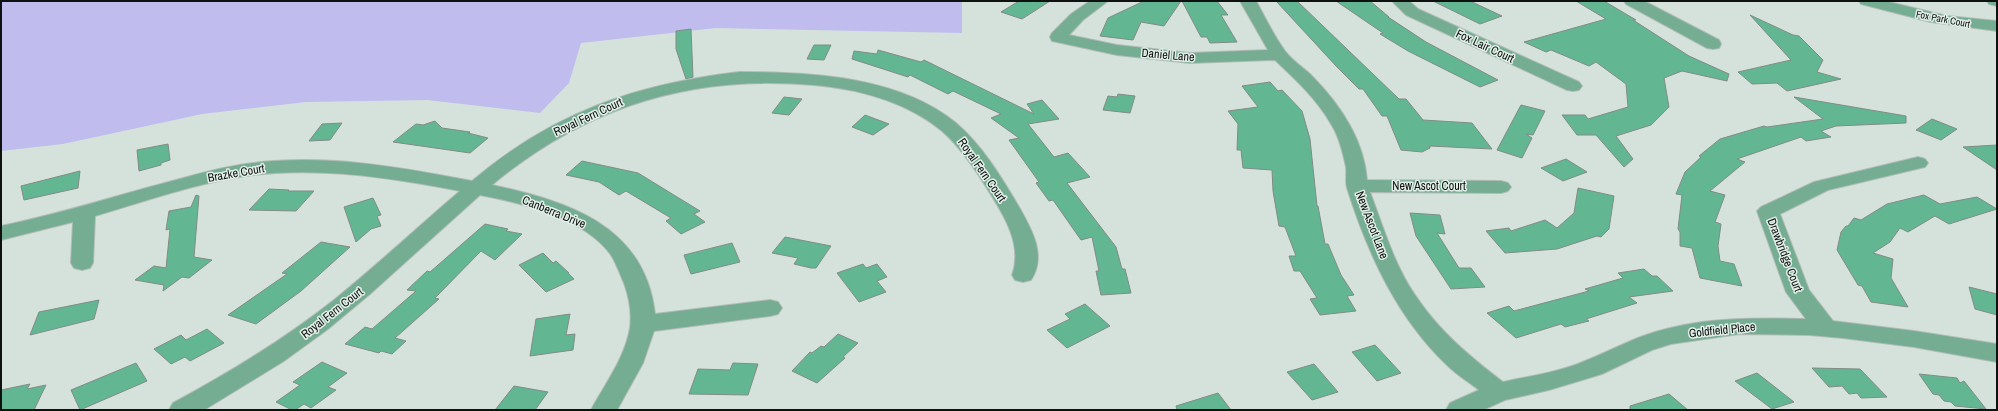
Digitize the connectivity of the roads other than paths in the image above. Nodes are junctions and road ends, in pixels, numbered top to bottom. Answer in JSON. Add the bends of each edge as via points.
{"nodes":[{"id":1,"x":1100,"y":1,"type":"edge"},
{"id":2,"x":1248,"y":1,"type":"edge"},
{"id":3,"x":1400,"y":1,"type":"edge"},
{"id":4,"x":1632,"y":1,"type":"edge"},
{"id":5,"x":1867,"y":1,"type":"edge"},
{"id":6,"x":1997,"y":26,"type":"edge"},
{"id":7,"x":1713,"y":44,"type":"dead end"},
{"id":8,"x":1279,"y":55,"type":"junction"},
{"id":9,"x":1573,"y":86,"type":"dead end"},
{"id":10,"x":1918,"y":163,"type":"dead end"},
{"id":11,"x":1357,"y":186,"type":"junction"},
{"id":12,"x":1501,"y":187,"type":"dead end"},
{"id":13,"x":476,"y":188,"type":"junction"},
{"id":14,"x":84,"y":213,"type":"junction"},
{"id":15,"x":1,"y":233,"type":"edge"},
{"id":16,"x":82,"y":263,"type":"dead end"},
{"id":17,"x":1023,"y":275,"type":"dead end"},
{"id":18,"x":770,"y":308,"type":"dead end"},
{"id":19,"x":642,"y":324,"type":"junction"},
{"id":20,"x":1826,"y":329,"type":"junction"},
{"id":21,"x":1997,"y":353,"type":"edge"},
{"id":22,"x":1498,"y":392,"type":"junction"},
{"id":23,"x":182,"y":410,"type":"edge"},
{"id":24,"x":604,"y":410,"type":"edge"},
{"id":25,"x":1459,"y":410,"type":"edge"}],
"edges":[{"from":1,"to":8,"type":"street","name":"Daniel Lane","via":[[1077,17],[1058,37],[1117,50],[1190,58]]},
{"from":2,"to":8,"type":"street","name":"New Ascot Lane"},
{"from":3,"to":9,"type":"street","name":"Fox Lair Court","via":[[1412,12]]},
{"from":4,"to":7,"type":"street"},
{"from":5,"to":6,"type":"street","name":"Fox Park Court","via":[[1948,22]]},
{"from":8,"to":11,"type":"street","name":"New Ascot Lane","via":[[1305,79],[1341,124],[1356,168]]},
{"from":10,"to":20,"type":"street","name":"Drawbridge Court","via":[[1821,186],[1768,211],[1798,292]]},
{"from":11,"to":12,"type":"street","name":"New Ascot Court"},
{"from":11,"to":22,"type":"street","name":"New Ascot Lane","via":[[1389,268],[1404,297],[1428,330],[1457,360]]},
{"from":13,"to":14,"type":"street","name":"Brazke Court","via":[[351,167],[264,168],[193,181]]},
{"from":13,"to":17,"type":"street","name":"Royal Fern Court","via":[[535,142],[582,117],[621,101],[685,85],[738,78],[793,78],[845,84],[902,100],[939,119],[956,134],[983,168],[1024,236],[1028,253]]},
{"from":13,"to":19,"type":"street","name":"Canberra Drive","via":[[519,197],[549,207],[597,229],[615,245],[628,265],[642,310]]},
{"from":13,"to":23,"type":"street","name":"Royal Fern Court","via":[[422,238],[316,327],[252,371]]},
{"from":14,"to":15,"type":"street","name":"Brazke Court"},
{"from":14,"to":16,"type":"street"},
{"from":18,"to":19,"type":"street"},
{"from":19,"to":24,"type":"street","name":"Canberra Drive","via":[[642,331],[620,386]]},
{"from":20,"to":21,"type":"street","name":"Goldfield Place","via":[[1891,336]]},
{"from":20,"to":22,"type":"street","name":"Goldfield Place","via":[[1739,326],[1671,336],[1643,344],[1593,368]]},
{"from":22,"to":25,"type":"street","name":"Goldfield Place"}]}
